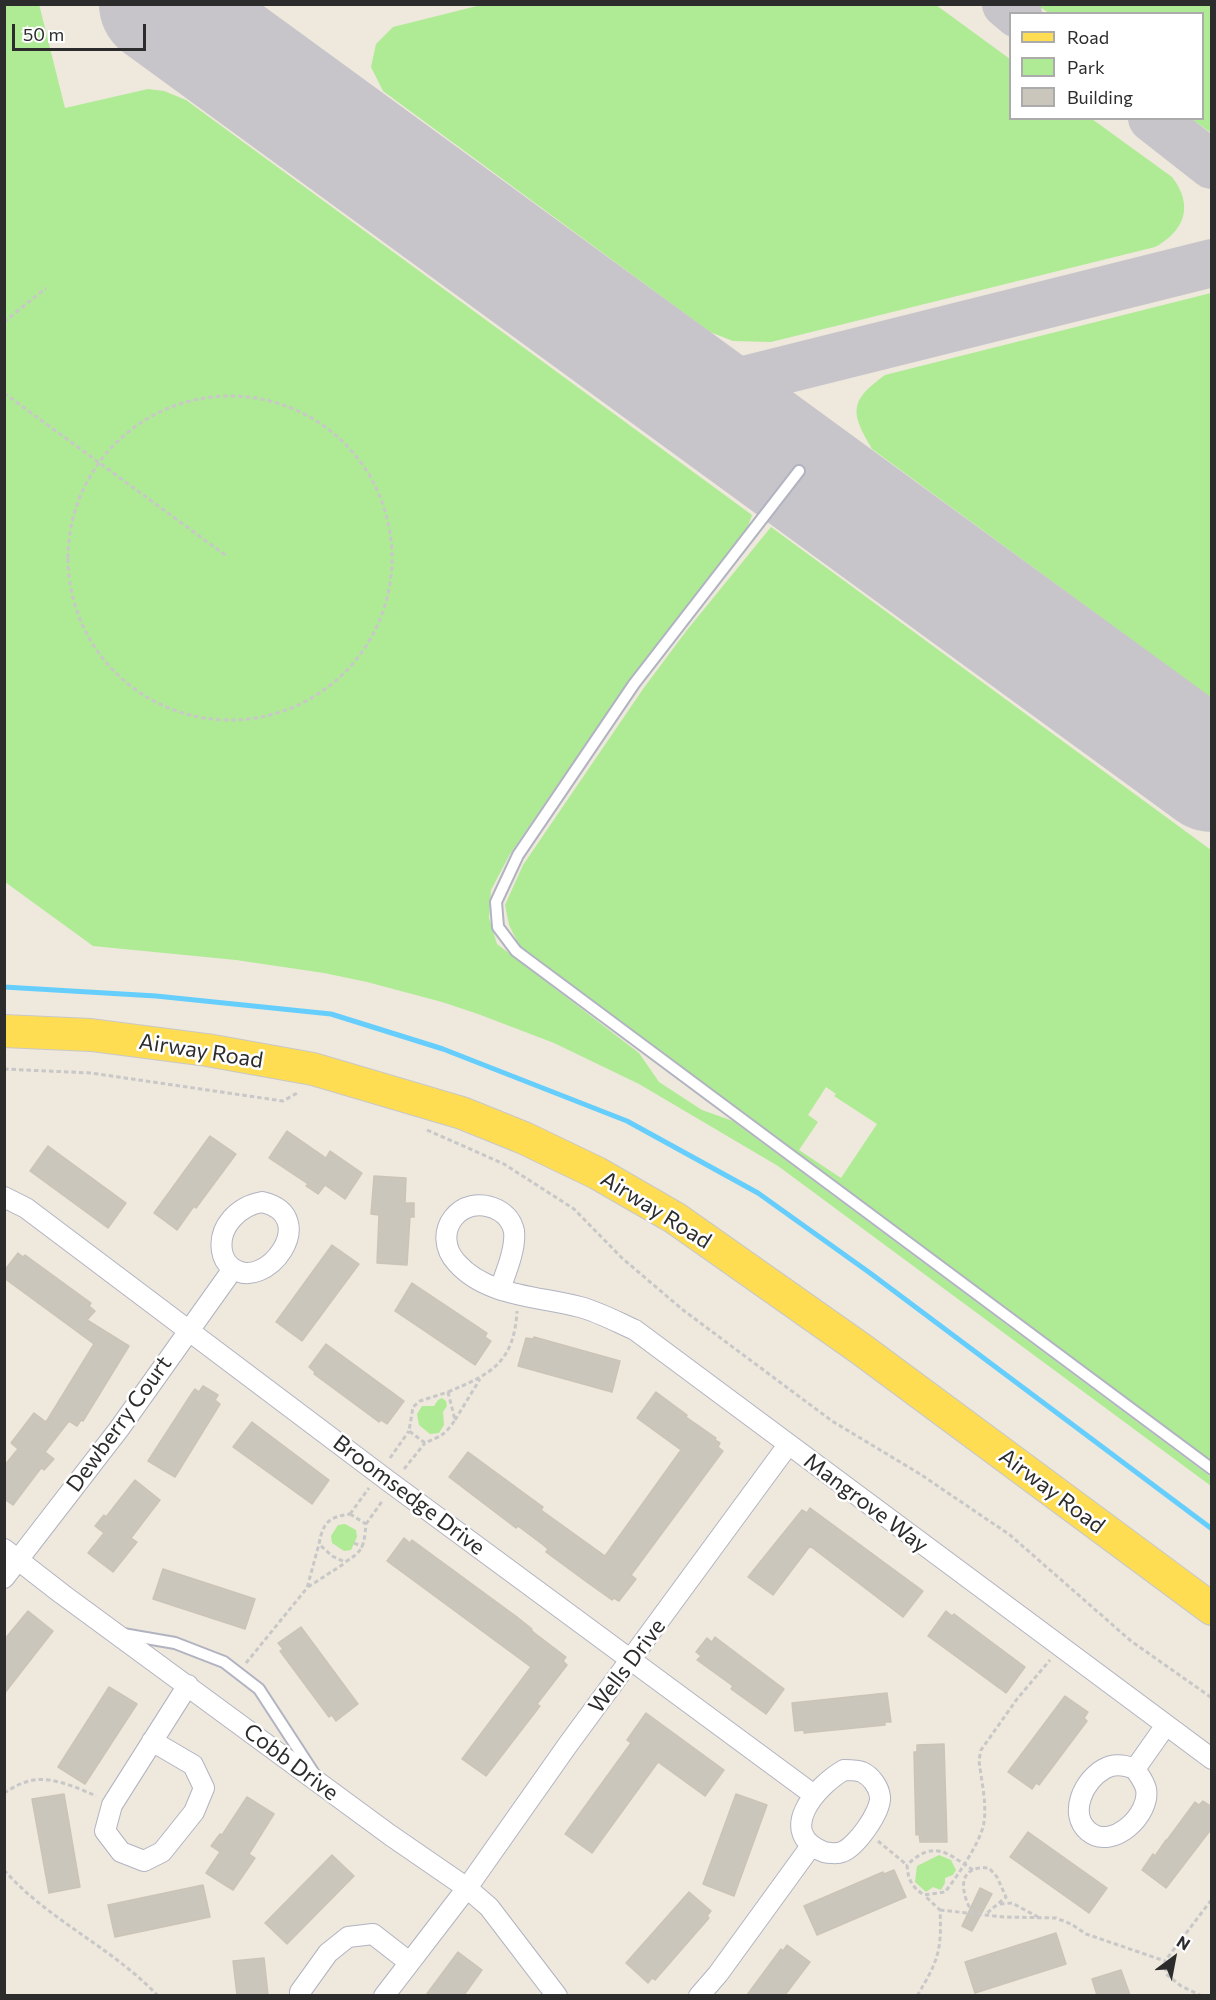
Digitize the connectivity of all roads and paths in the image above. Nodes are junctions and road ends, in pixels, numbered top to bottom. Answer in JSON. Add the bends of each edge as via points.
{"nodes":[{"id":1,"x":46,"y":288,"type":"dead end"},
{"id":2,"x":4,"y":322,"type":"edge"},
{"id":3,"x":4,"y":393,"type":"edge"},
{"id":4,"x":99,"y":462,"type":"junction"},
{"id":5,"x":799,"y":471,"type":"dead end"},
{"id":6,"x":228,"y":557,"type":"dead end"},
{"id":7,"x":4,"y":1030,"type":"edge"},
{"id":8,"x":4,"y":1197,"type":"edge"},
{"id":9,"x":233,"y":1269,"type":"dead end"},
{"id":10,"x":509,"y":1292,"type":"joint"},
{"id":11,"x":189,"y":1329,"type":"junction"},
{"id":12,"x":481,"y":1378,"type":"junction"},
{"id":13,"x":448,"y":1392,"type":"junction"},
{"id":14,"x":455,"y":1420,"type":"junction"},
{"id":15,"x":442,"y":1429,"type":"dead end"},
{"id":16,"x":409,"y":1431,"type":"junction"},
{"id":17,"x":447,"y":1433,"type":"junction"},
{"id":18,"x":425,"y":1443,"type":"junction"},
{"id":19,"x":788,"y":1445,"type":"junction"},
{"id":20,"x":1212,"y":1469,"type":"edge"},
{"id":21,"x":387,"y":1480,"type":"junction"},
{"id":22,"x":350,"y":1514,"type":"junction"},
{"id":23,"x":366,"y":1524,"type":"junction"},
{"id":24,"x":354,"y":1543,"type":"dead end"},
{"id":25,"x":319,"y":1544,"type":"junction"},
{"id":26,"x":363,"y":1547,"type":"junction"},
{"id":27,"x":11,"y":1554,"type":"edge"},
{"id":28,"x":345,"y":1562,"type":"junction"},
{"id":29,"x":4,"y":1578,"type":"edge"},
{"id":30,"x":307,"y":1588,"type":"junction"},
{"id":31,"x":1212,"y":1609,"type":"edge"},
{"id":32,"x":116,"y":1633,"type":"junction"},
{"id":33,"x":1061,"y":1648,"type":"junction"},
{"id":34,"x":632,"y":1659,"type":"junction"},
{"id":35,"x":238,"y":1673,"type":"junction"},
{"id":36,"x":188,"y":1685,"type":"junction"},
{"id":37,"x":1166,"y":1725,"type":"junction"},
{"id":38,"x":152,"y":1741,"type":"junction"},
{"id":39,"x":1212,"y":1759,"type":"edge"},
{"id":40,"x":1135,"y":1768,"type":"dead end"},
{"id":41,"x":319,"y":1782,"type":"junction"},
{"id":42,"x":4,"y":1793,"type":"edge"},
{"id":43,"x":814,"y":1795,"type":"junction"},
{"id":44,"x":112,"y":1805,"type":"junction"},
{"id":45,"x":865,"y":1831,"type":"junction"},
{"id":46,"x":811,"y":1846,"type":"junction"},
{"id":47,"x":964,"y":1864,"type":"junction"},
{"id":48,"x":907,"y":1865,"type":"junction"},
{"id":49,"x":4,"y":1870,"type":"edge"},
{"id":50,"x":973,"y":1870,"type":"junction"},
{"id":51,"x":467,"y":1888,"type":"junction"},
{"id":52,"x":924,"y":1895,"type":"junction"},
{"id":53,"x":1212,"y":1899,"type":"edge"},
{"id":54,"x":999,"y":1904,"type":"junction"},
{"id":55,"x":940,"y":1911,"type":"junction"},
{"id":56,"x":973,"y":1914,"type":"junction"},
{"id":57,"x":985,"y":1915,"type":"junction"},
{"id":58,"x":1039,"y":1918,"type":"junction"},
{"id":59,"x":409,"y":1962,"type":"junction"},
{"id":60,"x":1165,"y":1962,"type":"junction"},
{"id":61,"x":158,"y":1995,"type":"edge"},
{"id":62,"x":300,"y":1995,"type":"edge"},
{"id":63,"x":384,"y":1995,"type":"edge"},
{"id":64,"x":557,"y":1995,"type":"edge"},
{"id":65,"x":699,"y":1995,"type":"edge"},
{"id":66,"x":917,"y":1995,"type":"edge"},
{"id":67,"x":1202,"y":1995,"type":"edge"}],
"edges":[{"from":1,"to":2,"type":"path"},
{"from":3,"to":4,"type":"path"},
{"from":4,"to":4,"type":"path","via":[[110,446],[155,412],[209,395],[266,399],[319,421],[357,455],[385,510],[393,550],[388,601],[367,648],[333,686],[288,711],[238,721],[187,716],[140,695],[99,656],[73,605],[66,549],[79,494]]},
{"from":4,"to":6,"type":"path"},
{"from":5,"to":20,"type":"lane","via":[[634,684],[525,845],[496,902],[498,927],[516,951]]},
{"from":7,"to":31,"type":"main road","name":"Airway Road","via":[[91,1035],[195,1048],[313,1069],[462,1113],[597,1173],[675,1218]]},
{"from":8,"to":11,"type":"street","name":"Broomsedge Drive","via":[[26,1208]]},
{"from":9,"to":11,"type":"street","name":"Dewberry Court"},
{"from":10,"to":12,"type":"path","via":[[514,1334],[501,1360]]},
{"from":10,"to":19,"type":"street","name":"Mangrove Way","via":[[581,1307],[635,1330]]},
{"from":11,"to":21,"type":"street","name":"Broomsedge Drive"},
{"from":11,"to":27,"type":"street","name":"Dewberry Court","via":[[119,1429]]},
{"from":12,"to":13,"type":"path"},
{"from":12,"to":14,"type":"path"},
{"from":13,"to":14,"type":"path"},
{"from":13,"to":16,"type":"path","via":[[413,1407]]},
{"from":14,"to":17,"type":"path"},
{"from":15,"to":17,"type":"path"},
{"from":16,"to":18,"type":"path"},
{"from":16,"to":21,"type":"path","via":[[390,1455]]},
{"from":17,"to":18,"type":"path"},
{"from":18,"to":21,"type":"path","via":[[407,1467]]},
{"from":19,"to":33,"type":"street","name":"Mangrove Way"},
{"from":19,"to":34,"type":"street","name":"Wells Drive"},
{"from":21,"to":22,"type":"path","via":[[369,1487]]},
{"from":21,"to":23,"type":"path","via":[[385,1498]]},
{"from":21,"to":34,"type":"street","name":"Broomsedge Drive"},
{"from":22,"to":23,"type":"path"},
{"from":22,"to":25,"type":"path","via":[[325,1524]]},
{"from":23,"to":26,"type":"path"},
{"from":24,"to":26,"type":"path"},
{"from":25,"to":28,"type":"path"},
{"from":25,"to":30,"type":"path"},
{"from":26,"to":28,"type":"path"},
{"from":27,"to":29,"type":"street","name":"Dewberry Court"},
{"from":27,"to":32,"type":"street","name":"Cobb Drive"},
{"from":28,"to":30,"type":"path"},
{"from":30,"to":35,"type":"path"},
{"from":32,"to":35,"type":"lane","via":[[175,1643],[224,1662]]},
{"from":32,"to":36,"type":"street","name":"Cobb Drive"},
{"from":33,"to":37,"type":"street","name":"Mangrove Way"},
{"from":33,"to":47,"type":"path","via":[[1017,1699],[981,1750],[984,1823]]},
{"from":34,"to":43,"type":"street","name":"Broomsedge Drive"},
{"from":34,"to":51,"type":"street","name":"Wells Drive"},
{"from":35,"to":41,"type":"lane","via":[[259,1689]]},
{"from":36,"to":38,"type":"street"},
{"from":36,"to":41,"type":"street","name":"Cobb Drive"},
{"from":37,"to":39,"type":"street","name":"Mangrove Way"},
{"from":37,"to":40,"type":"street"},
{"from":38,"to":44,"type":"street"},
{"from":38,"to":44,"type":"street","via":[[193,1765],[204,1788],[194,1812],[162,1852],[144,1861],[121,1852],[105,1831]]},
{"from":41,"to":51,"type":"street","name":"Cobb Drive"},
{"from":42,"to":44,"type":"path","via":[[26,1781],[50,1780]]},
{"from":43,"to":45,"type":"street","via":[[829,1778],[844,1770],[861,1772],[875,1782],[880,1798]]},
{"from":43,"to":46,"type":"street","via":[[801,1819],[803,1835]]},
{"from":45,"to":46,"type":"street","via":[[854,1845],[841,1852],[827,1853]]},
{"from":45,"to":48,"type":"path"},
{"from":46,"to":65,"type":"street"},
{"from":47,"to":48,"type":"path","via":[[936,1850],[927,1851]]},
{"from":47,"to":50,"type":"path"},
{"from":47,"to":52,"type":"path","via":[[945,1892]]},
{"from":48,"to":52,"type":"path","via":[[913,1887]]},
{"from":49,"to":61,"type":"path","via":[[57,1918],[129,1968]]},
{"from":50,"to":54,"type":"path","via":[[989,1868],[997,1877],[1005,1897]]},
{"from":50,"to":56,"type":"path","via":[[963,1889]]},
{"from":51,"to":59,"type":"street","name":"Wells Drive"},
{"from":51,"to":64,"type":"street","name":"Cobb Drive","via":[[489,1907]]},
{"from":52,"to":55,"type":"path"},
{"from":53,"to":60,"type":"path"},
{"from":54,"to":57,"type":"path"},
{"from":54,"to":58,"type":"path","via":[[1012,1903]]},
{"from":55,"to":56,"type":"path"},
{"from":55,"to":66,"type":"path","via":[[942,1941],[934,1969]]},
{"from":56,"to":57,"type":"path"},
{"from":57,"to":58,"type":"path"},
{"from":58,"to":60,"type":"path","via":[[1056,1918],[1086,1934]]},
{"from":59,"to":62,"type":"street","via":[[373,1934],[348,1937],[328,1953]]},
{"from":59,"to":63,"type":"street","name":"Wells Drive"},
{"from":60,"to":67,"type":"path","via":[[1166,1974]]}]}
